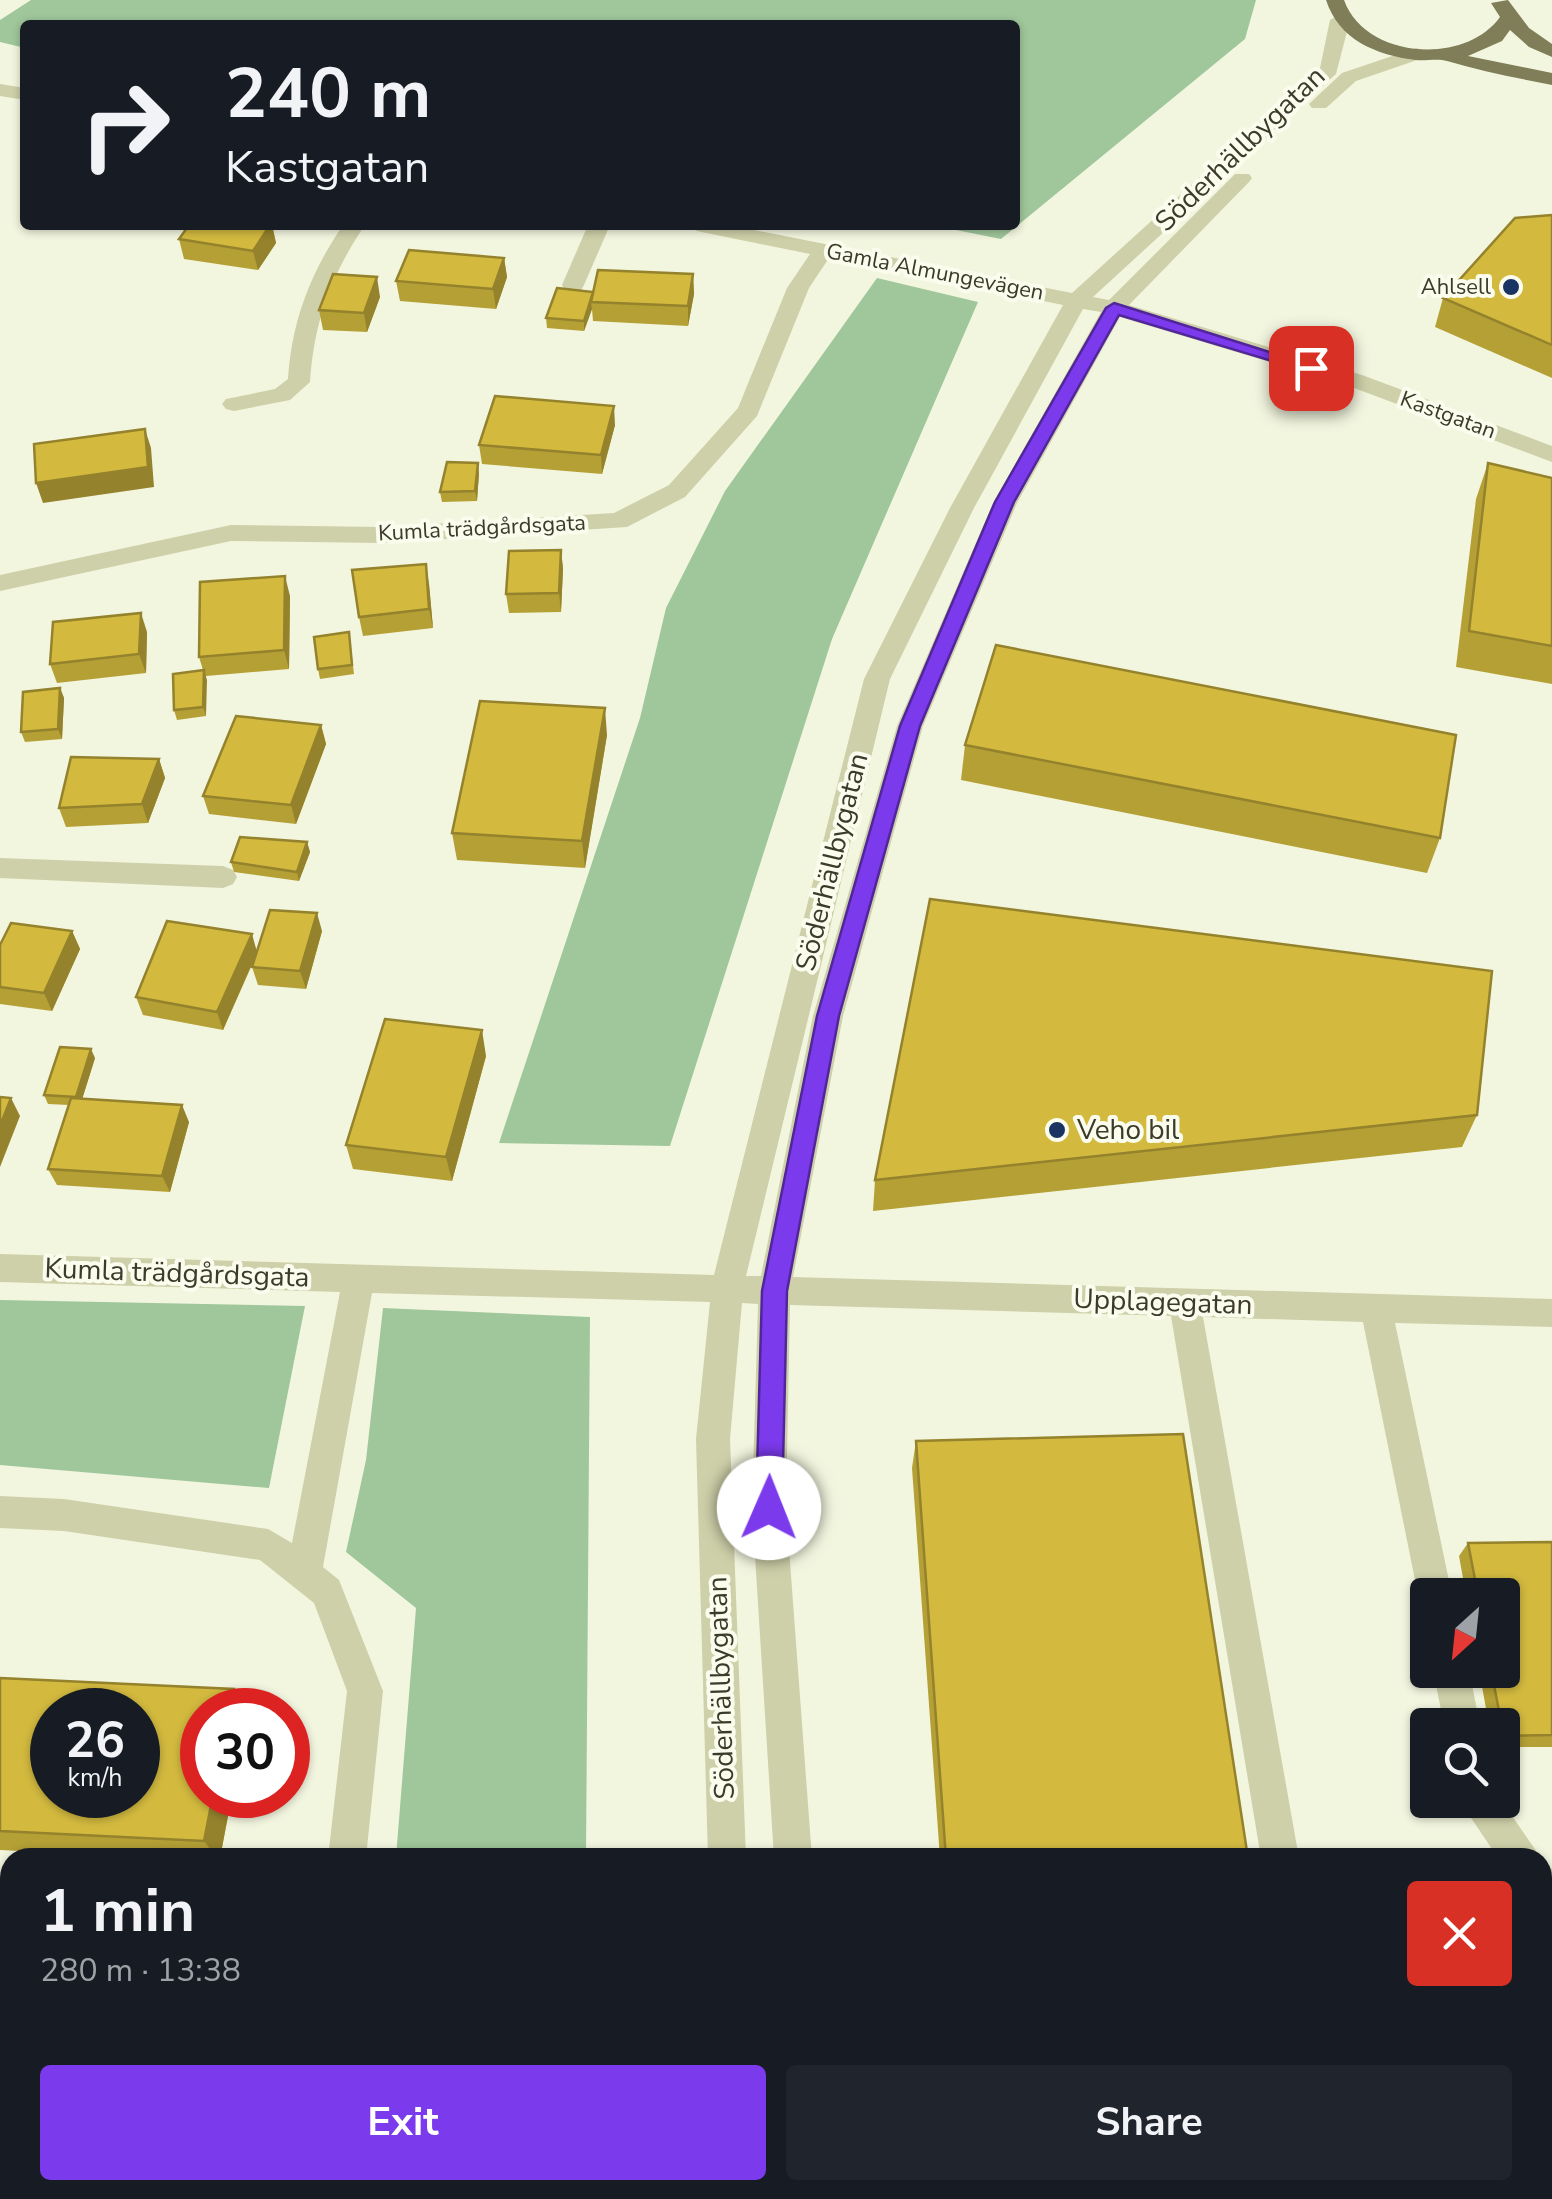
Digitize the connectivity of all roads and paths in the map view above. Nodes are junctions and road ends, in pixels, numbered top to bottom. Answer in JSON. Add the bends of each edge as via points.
{"nodes":[{"id":1,"x":1504,"y":9,"type":"edge"},
{"id":2,"x":1338,"y":10,"type":"edge"},
{"id":3,"x":1552,"y":51,"type":"edge"},
{"id":4,"x":1424,"y":54,"type":"junction"},
{"id":5,"x":1552,"y":79,"type":"edge"},
{"id":6,"x":351,"y":230,"type":"edge"},
{"id":7,"x":597,"y":230,"type":"edge"},
{"id":8,"x":722,"y":230,"type":"edge"},
{"id":9,"x":823,"y":250,"type":"junction"},
{"id":10,"x":573,"y":285,"type":"edge"},
{"id":11,"x":1077,"y":300,"type":"junction"},
{"id":12,"x":1114,"y":308,"type":"junction"},
{"id":13,"x":234,"y":404,"type":"dead end"},
{"id":14,"x":1552,"y":454,"type":"edge"},
{"id":15,"x":0,"y":582,"type":"edge"},
{"id":16,"x":0,"y":868,"type":"edge"},
{"id":17,"x":223,"y":877,"type":"dead end"},
{"id":18,"x":0,"y":1268,"type":"edge"},
{"id":19,"x":358,"y":1278,"type":"junction"},
{"id":20,"x":727,"y":1288,"type":"junction"},
{"id":21,"x":774,"y":1291,"type":"junction"},
{"id":22,"x":1184,"y":1302,"type":"junction"},
{"id":23,"x":1376,"y":1308,"type":"junction"},
{"id":24,"x":1552,"y":1313,"type":"edge"},
{"id":25,"x":0,"y":1512,"type":"edge"},
{"id":26,"x":304,"y":1574,"type":"junction"},
{"id":27,"x":1432,"y":1578,"type":"edge"},
{"id":28,"x":1492,"y":1818,"type":"edge"},
{"id":29,"x":348,"y":1848,"type":"edge"},
{"id":30,"x":727,"y":1848,"type":"edge"},
{"id":31,"x":793,"y":1848,"type":"edge"},
{"id":32,"x":1278,"y":1848,"type":"edge"},
{"id":33,"x":1514,"y":1848,"type":"edge"}],
"edges":[{"from":1,"to":3,"type":"main road","via":[[1533,42]]},
{"from":1,"to":4,"type":"main road","via":[[1504,32],[1488,45]]},
{"from":2,"to":4,"type":"main road","via":[[1370,41]]},
{"from":2,"to":11,"type":"street","name":"Söderhällbygatan","via":[[1329,70]]},
{"from":4,"to":5,"type":"main road"},
{"from":4,"to":12,"type":"street","name":"Söderhällbygatan","via":[[1380,64],[1335,88]]},
{"from":6,"to":13,"type":"street","via":[[321,273],[301,337],[299,382],[282,395]]},
{"from":7,"to":10,"type":"street"},
{"from":8,"to":9,"type":"street","name":"Gamla Almungevägen"},
{"from":9,"to":11,"type":"street","name":"Gamla Almungevägen"},
{"from":9,"to":15,"type":"street","name":"Kumla trädgårdsgata","via":[[798,288],[749,412],[677,490],[618,521],[382,535],[230,533]]},
{"from":11,"to":12,"type":"street","name":"Gamla Almungevägen"},
{"from":11,"to":20,"type":"street","name":"Söderhällbygatan","via":[[877,679]]},
{"from":12,"to":14,"type":"street","name":"Kastgatan","via":[[1354,380]]},
{"from":12,"to":21,"type":"street","name":"Söderhällbygatan","via":[[1004,502],[910,726],[828,1016]]},
{"from":16,"to":17,"type":"street"},
{"from":18,"to":19,"type":"street","name":"Kumla trädgårdsgata"},
{"from":19,"to":20,"type":"street","name":"Kumla trädgårdsgata"},
{"from":19,"to":26,"type":"street"},
{"from":20,"to":21,"type":"street","name":"Kumla trädgårdsgata"},
{"from":20,"to":30,"type":"street","name":"Söderhällbygatan","via":[[713,1439]]},
{"from":21,"to":22,"type":"street","name":"Upplagegatan"},
{"from":21,"to":31,"type":"street","name":"Söderhällbygatan","via":[[769,1508]]},
{"from":22,"to":23,"type":"street","name":"Upplagegatan"},
{"from":22,"to":32,"type":"street"},
{"from":23,"to":24,"type":"street","name":"Upplagegatan"},
{"from":23,"to":27,"type":"street"},
{"from":25,"to":26,"type":"street","via":[[268,1545]]},
{"from":26,"to":29,"type":"street","via":[[328,1592],[365,1691]]},
{"from":28,"to":33,"type":"street"}]}
